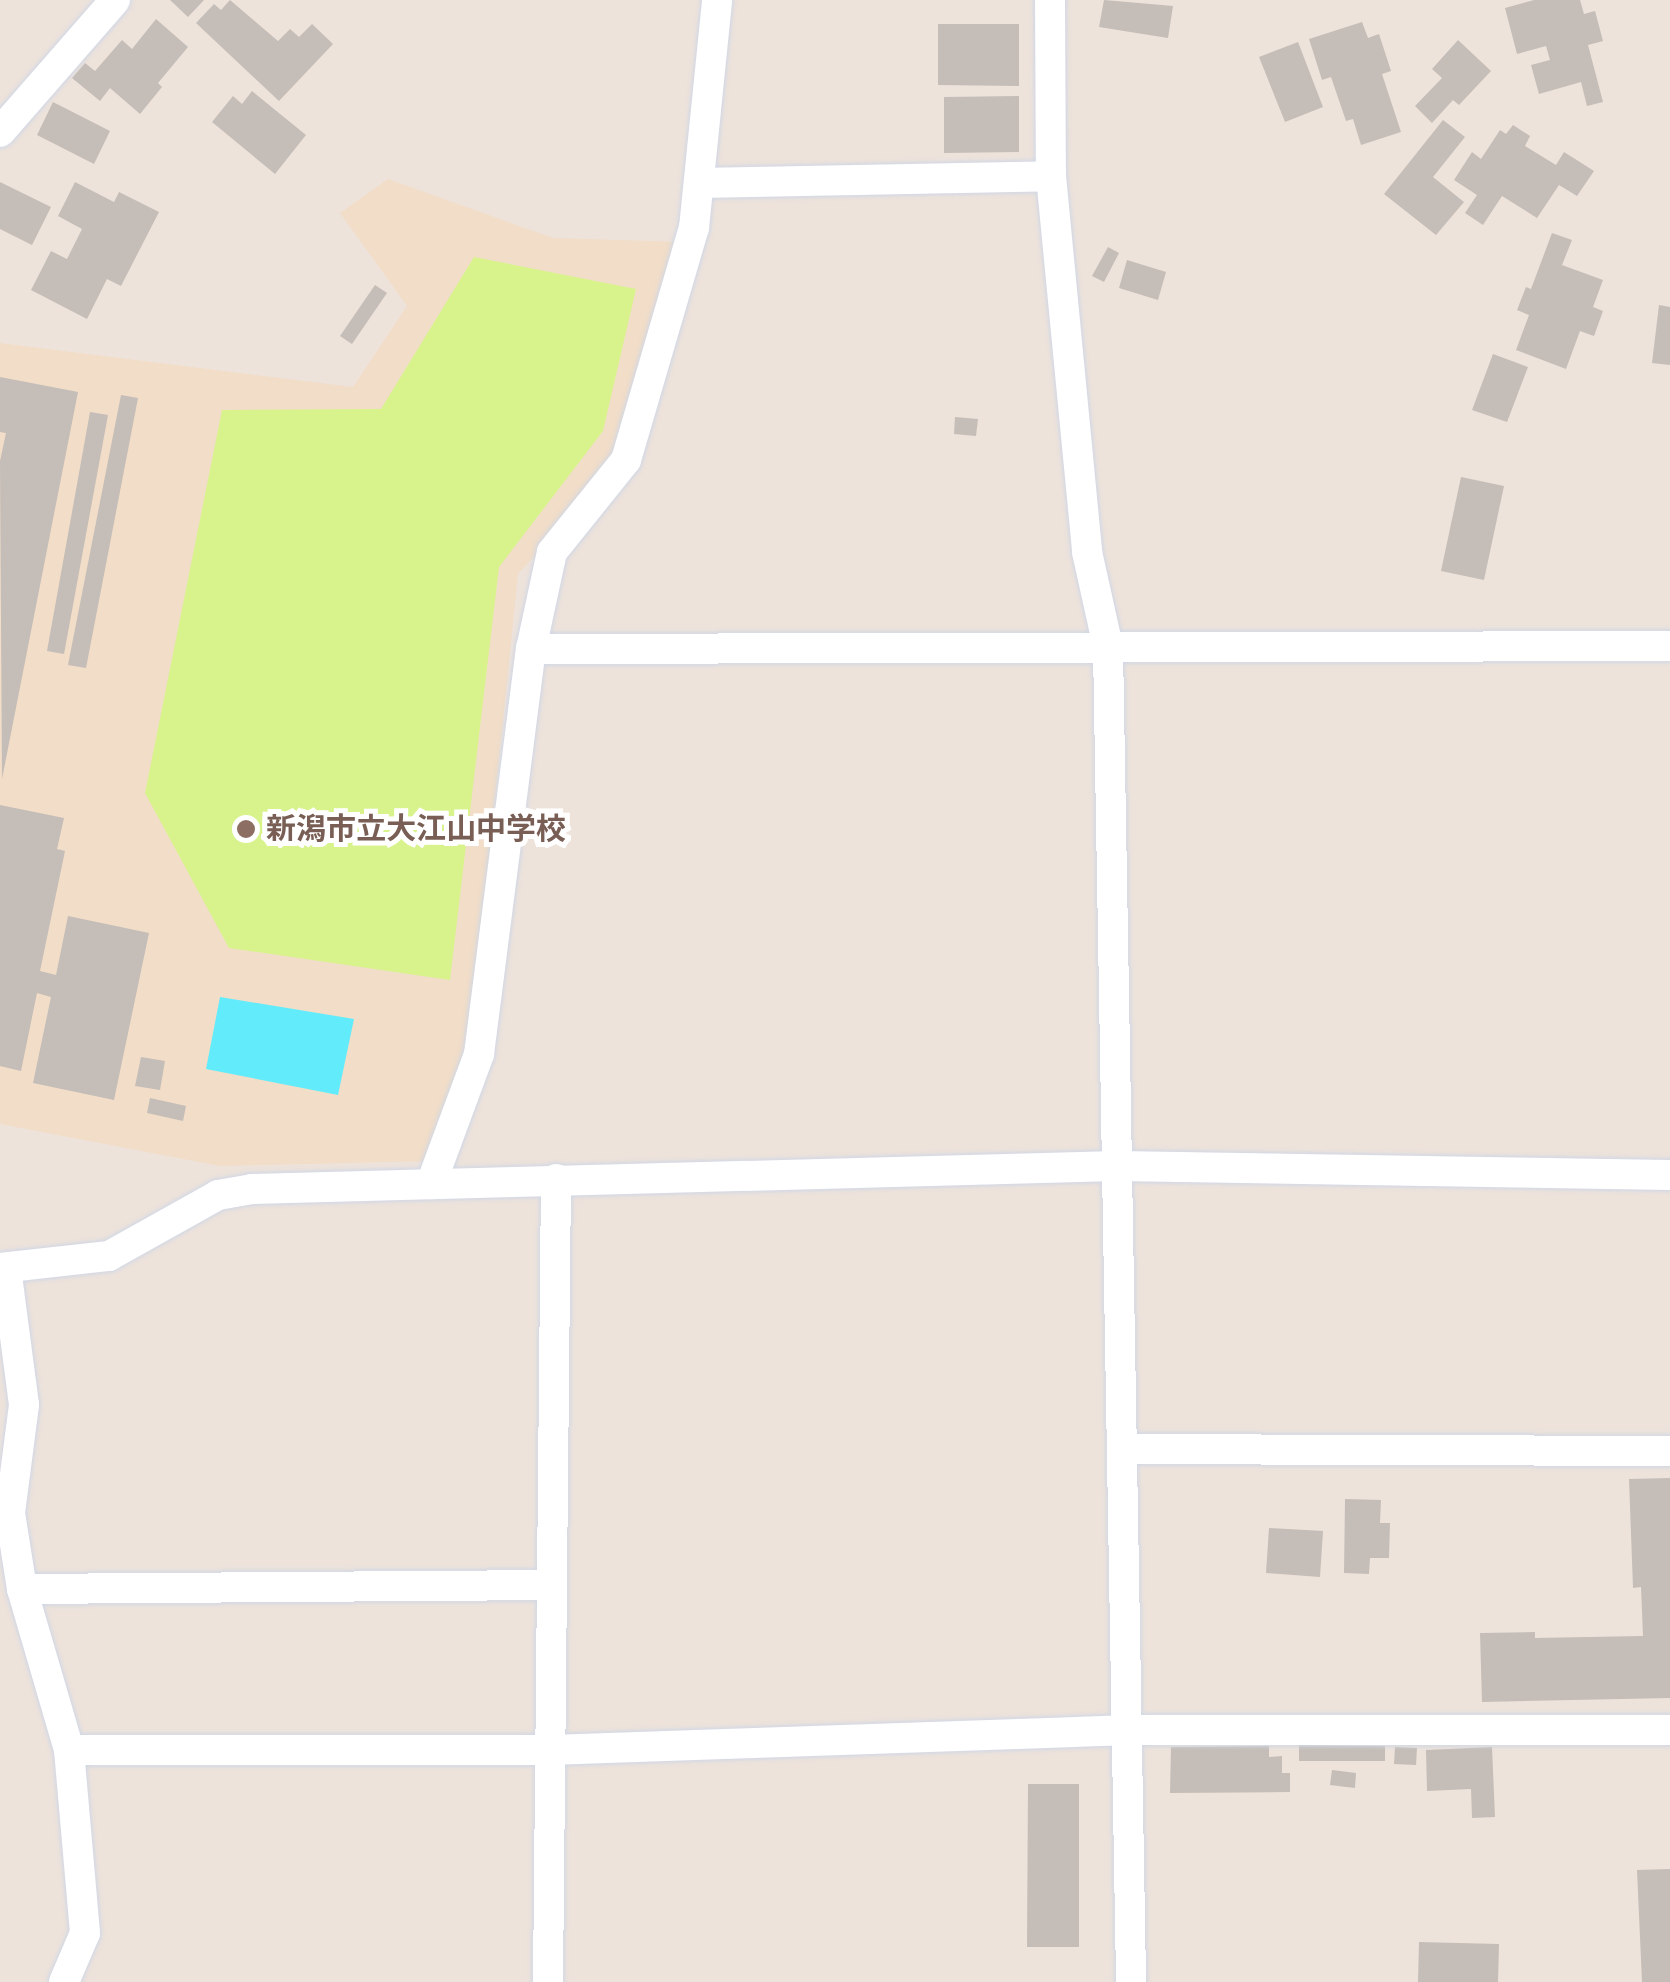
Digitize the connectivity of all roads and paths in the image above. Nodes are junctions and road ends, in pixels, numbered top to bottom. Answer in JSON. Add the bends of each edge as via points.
{"nodes":[{"id":1,"x":115,"y":0,"type":"edge"},
{"id":2,"x":717,"y":0,"type":"edge"},
{"id":3,"x":1050,"y":0,"type":"edge"},
{"id":4,"x":0,"y":132,"type":"edge"},
{"id":5,"x":1051,"y":176,"type":"junction"},
{"id":6,"x":701,"y":184,"type":"junction"},
{"id":7,"x":1670,"y":646,"type":"edge"},
{"id":8,"x":1108,"y":647,"type":"junction"},
{"id":9,"x":531,"y":649,"type":"junction"},
{"id":10,"x":1117,"y":1166,"type":"junction"},
{"id":11,"x":1670,"y":1175,"type":"edge"},
{"id":12,"x":556,"y":1180,"type":"junction"},
{"id":13,"x":432,"y":1184,"type":"junction"},
{"id":14,"x":3,"y":1268,"type":"edge"},
{"id":15,"x":1123,"y":1448,"type":"junction"},
{"id":16,"x":1670,"y":1451,"type":"edge"},
{"id":17,"x":552,"y":1585,"type":"junction"},
{"id":18,"x":22,"y":1589,"type":"junction"},
{"id":19,"x":1130,"y":1730,"type":"junction"},
{"id":20,"x":1670,"y":1730,"type":"edge"},
{"id":21,"x":69,"y":1750,"type":"junction"},
{"id":22,"x":550,"y":1750,"type":"junction"},
{"id":23,"x":64,"y":1982,"type":"edge"},
{"id":24,"x":548,"y":1982,"type":"edge"},
{"id":25,"x":1131,"y":1982,"type":"edge"}],
"edges":[{"from":1,"to":4,"type":"street"},
{"from":2,"to":6,"type":"street"},
{"from":3,"to":5,"type":"street"},
{"from":5,"to":6,"type":"street"},
{"from":5,"to":8,"type":"street","via":[[1088,552]]},
{"from":6,"to":9,"type":"street","via":[[626,460],[552,552]]},
{"from":7,"to":8,"type":"street"},
{"from":8,"to":9,"type":"street"},
{"from":8,"to":10,"type":"street"},
{"from":9,"to":13,"type":"street","via":[[479,1054]]},
{"from":10,"to":11,"type":"street"},
{"from":10,"to":12,"type":"street"},
{"from":10,"to":15,"type":"street"},
{"from":12,"to":13,"type":"street"},
{"from":12,"to":17,"type":"street"},
{"from":13,"to":14,"type":"street","via":[[218,1195],[108,1256]]},
{"from":14,"to":18,"type":"street","via":[[24,1405],[10,1513]]},
{"from":15,"to":16,"type":"street"},
{"from":15,"to":19,"type":"street"},
{"from":17,"to":18,"type":"street"},
{"from":17,"to":22,"type":"street"},
{"from":18,"to":21,"type":"street"},
{"from":19,"to":20,"type":"street"},
{"from":19,"to":22,"type":"street"},
{"from":19,"to":25,"type":"street"},
{"from":21,"to":22,"type":"street"},
{"from":21,"to":23,"type":"street","via":[[85,1933]]},
{"from":22,"to":24,"type":"street"}]}
